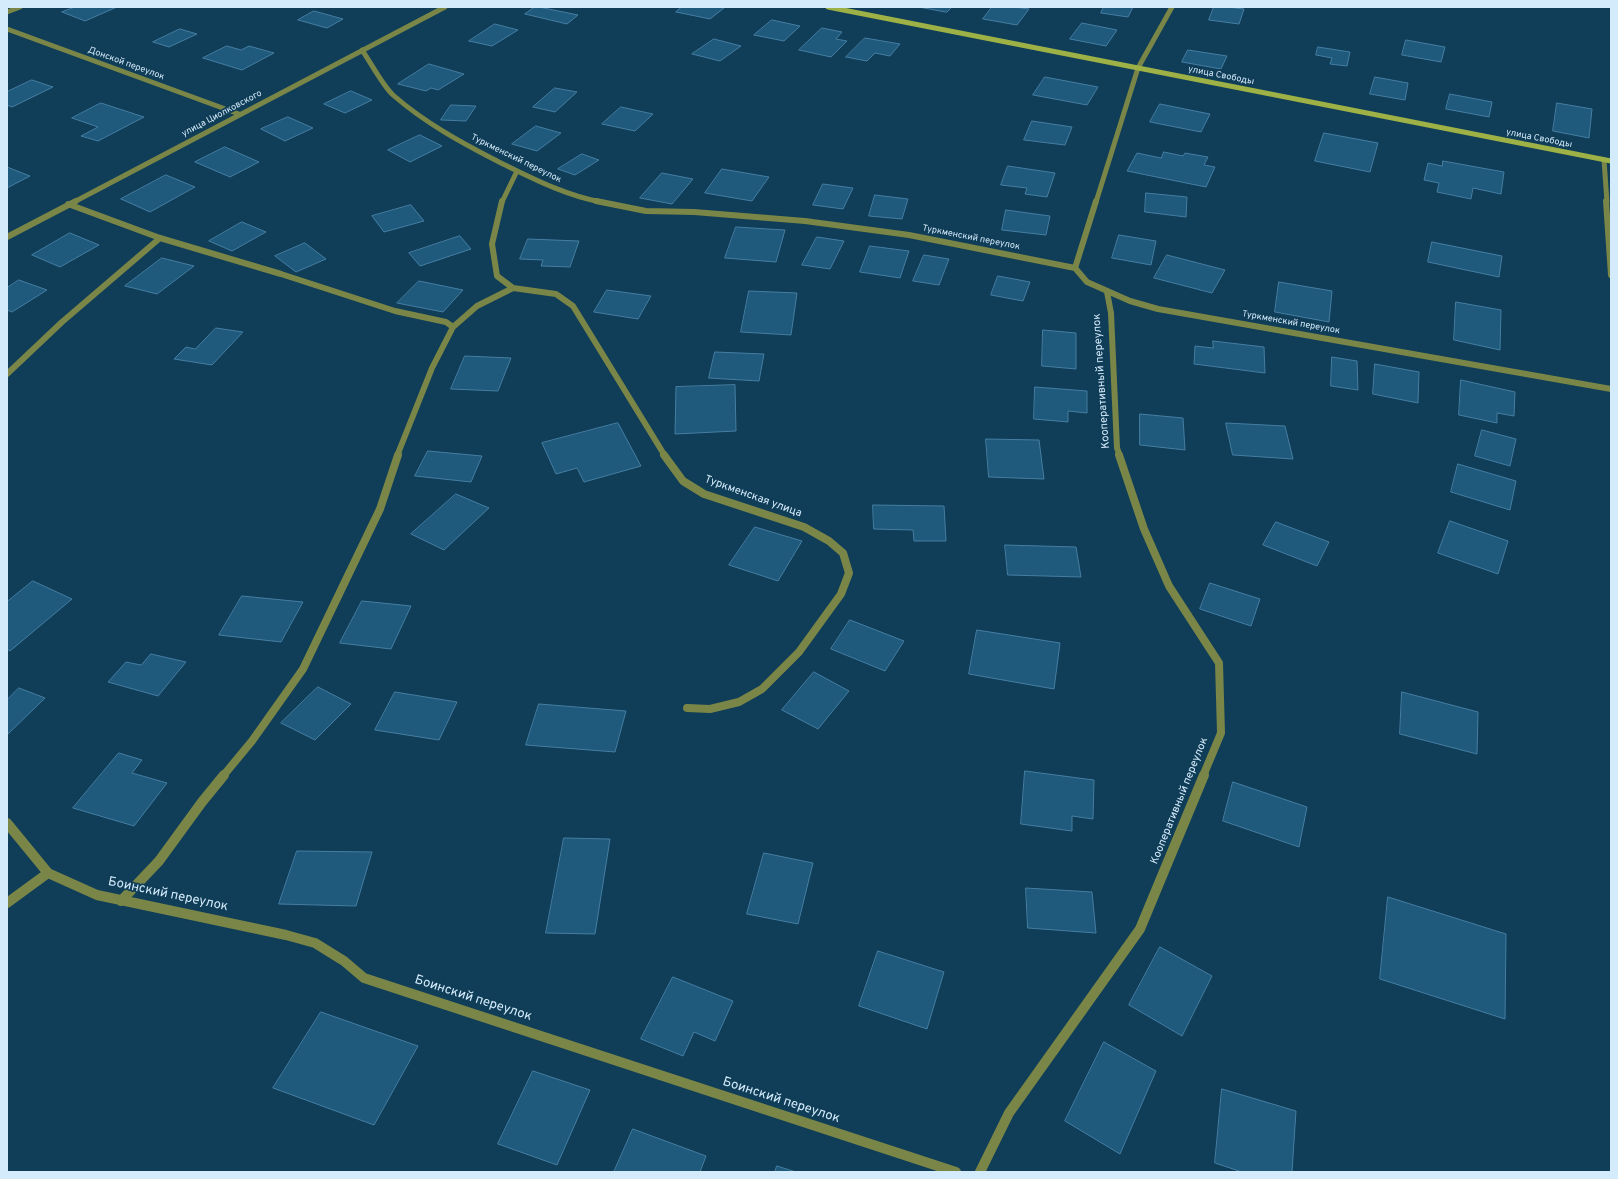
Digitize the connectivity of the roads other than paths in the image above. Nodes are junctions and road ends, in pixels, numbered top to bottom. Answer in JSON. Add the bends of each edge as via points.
{"nodes":[{"id":1,"x":20,"y":7,"type":"edge"},
{"id":2,"x":445,"y":7,"type":"edge"},
{"id":3,"x":828,"y":7,"type":"edge"},
{"id":4,"x":1172,"y":7,"type":"edge"},
{"id":5,"x":7,"y":12,"type":"edge"},
{"id":6,"x":7,"y":29,"type":"edge"},
{"id":7,"x":362,"y":50,"type":"junction"},
{"id":8,"x":1138,"y":68,"type":"junction"},
{"id":9,"x":239,"y":114,"type":"junction"},
{"id":10,"x":1604,"y":160,"type":"junction"},
{"id":11,"x":1611,"y":161,"type":"edge"},
{"id":12,"x":517,"y":171,"type":"junction"},
{"id":13,"x":68,"y":204,"type":"junction"},
{"id":14,"x":7,"y":237,"type":"edge"},
{"id":15,"x":160,"y":238,"type":"junction"},
{"id":16,"x":1074,"y":268,"type":"junction"},
{"id":17,"x":1611,"y":275,"type":"edge"},
{"id":18,"x":513,"y":288,"type":"junction"},
{"id":19,"x":1107,"y":292,"type":"junction"},
{"id":20,"x":453,"y":327,"type":"junction"},
{"id":21,"x":7,"y":374,"type":"edge"},
{"id":22,"x":1611,"y":389,"type":"edge"},
{"id":23,"x":687,"y":708,"type":"dead end"},
{"id":24,"x":7,"y":822,"type":"edge"},
{"id":25,"x":48,"y":873,"type":"junction"},
{"id":26,"x":121,"y":901,"type":"junction"},
{"id":27,"x":7,"y":903,"type":"edge"},
{"id":28,"x":956,"y":1172,"type":"edge"},
{"id":29,"x":980,"y":1172,"type":"edge"}],
"edges":[{"from":1,"to":5,"type":"street"},
{"from":2,"to":7,"type":"street","name":"улица Циолковского"},
{"from":3,"to":8,"type":"street","name":"улица Свободы"},
{"from":4,"to":8,"type":"street"},
{"from":6,"to":9,"type":"street","name":"Донской переулок"},
{"from":7,"to":9,"type":"street","name":"улица Циолковского"},
{"from":7,"to":12,"type":"street","name":"Туркменский переулок","via":[[392,94],[421,117],[458,141]]},
{"from":8,"to":10,"type":"street","name":"улица Свободы"},
{"from":8,"to":16,"type":"street"},
{"from":9,"to":13,"type":"street","name":"улица Циолковского"},
{"from":10,"to":11,"type":"street","name":"улица Свободы"},
{"from":10,"to":17,"type":"street"},
{"from":12,"to":16,"type":"street","name":"Туркменский переулок","via":[[566,193],[646,210],[805,222],[894,233]]},
{"from":12,"to":18,"type":"street","name":"Туркменская улица","via":[[500,206],[492,244],[497,276]]},
{"from":13,"to":14,"type":"street","name":"улица Циолковского"},
{"from":13,"to":15,"type":"street"},
{"from":15,"to":20,"type":"street","via":[[395,311],[446,322]]},
{"from":15,"to":21,"type":"street","via":[[62,322]]},
{"from":16,"to":19,"type":"street","name":"Туркменский переулок","via":[[1087,282]]},
{"from":18,"to":20,"type":"street","via":[[477,306]]},
{"from":18,"to":23,"type":"street","name":"Туркменская улица","via":[[556,294],[573,306],[657,445],[683,481],[704,494],[804,527],[829,541],[843,553],[849,572],[841,594],[799,652],[762,690],[739,702],[710,709]]},
{"from":19,"to":22,"type":"street","name":"Туркменский переулок","via":[[1158,309]]},
{"from":19,"to":29,"type":"street","name":"Кооперативный переулок","via":[[1111,313],[1117,448],[1144,529],[1169,586],[1219,663],[1221,733],[1140,930],[1009,1113]]},
{"from":20,"to":26,"type":"street","via":[[432,368],[406,432],[380,509],[303,669],[252,741],[202,802],[159,861]]},
{"from":24,"to":25,"type":"street","name":"Боинский переулок"},
{"from":25,"to":26,"type":"street","name":"Боинский переулок","via":[[97,895]]},
{"from":25,"to":27,"type":"street"},
{"from":26,"to":28,"type":"street","name":"Боинский переулок","via":[[164,908],[315,943],[344,961],[364,978]]}]}
